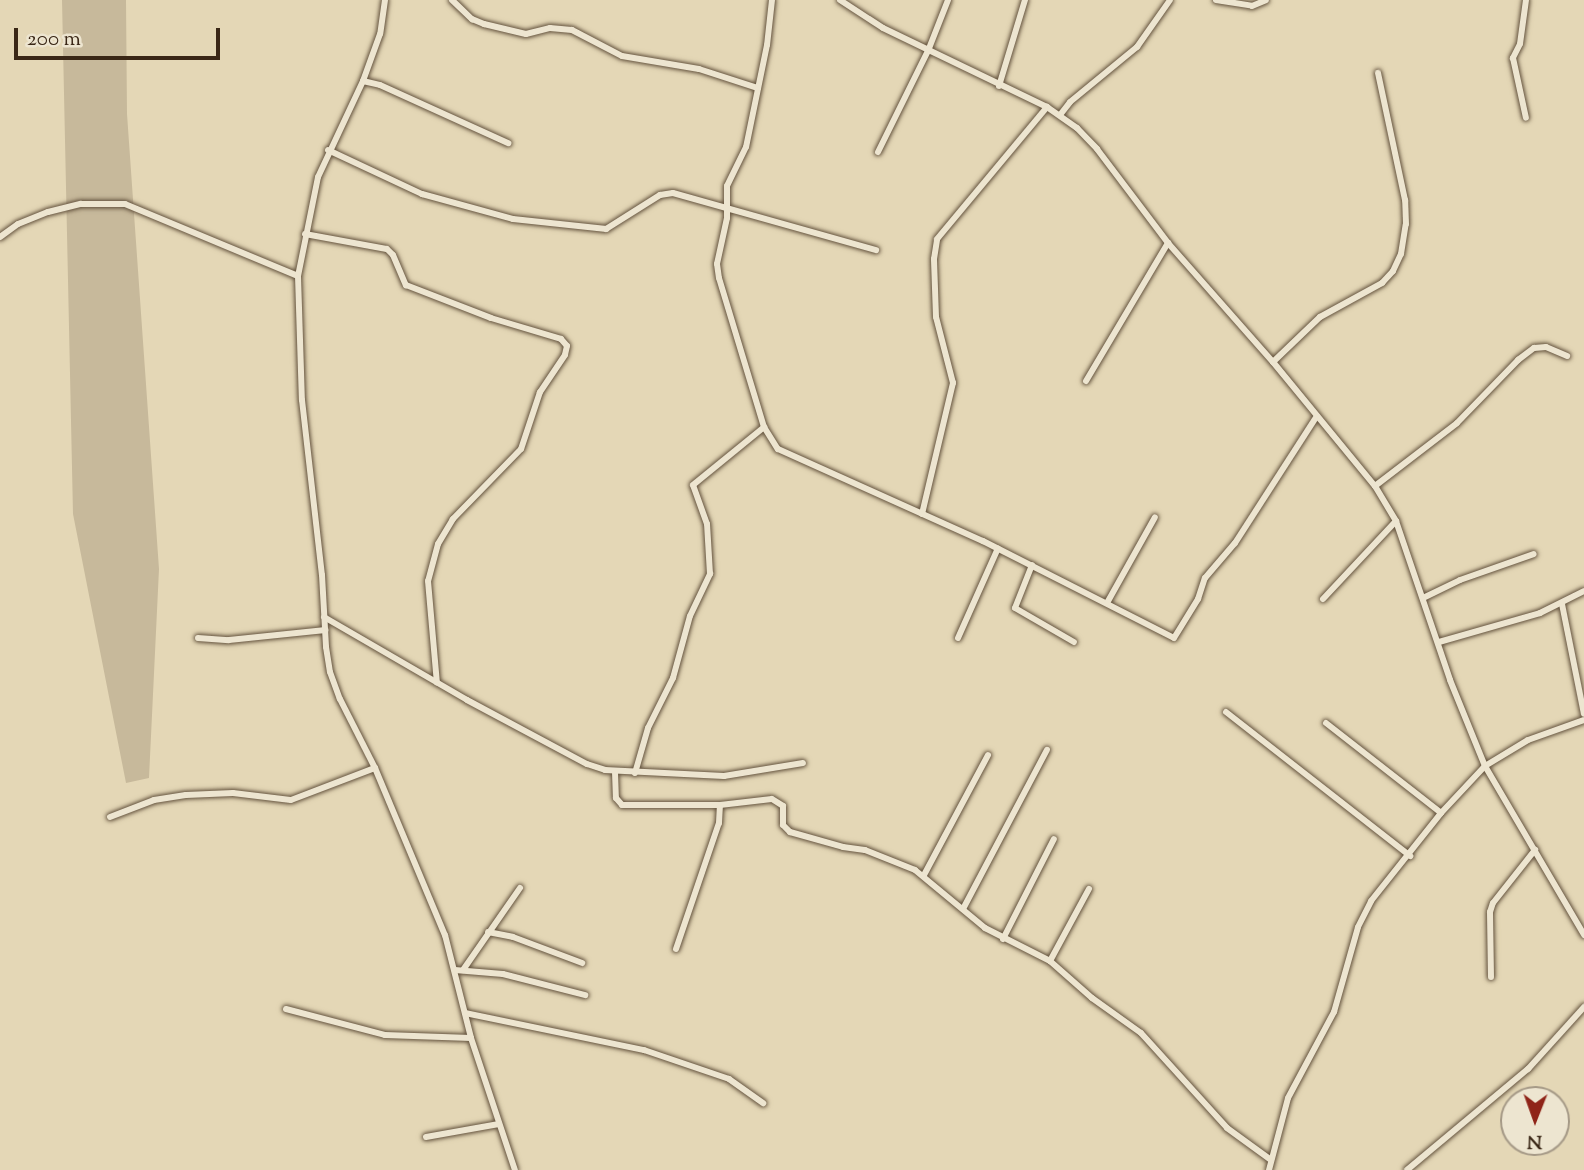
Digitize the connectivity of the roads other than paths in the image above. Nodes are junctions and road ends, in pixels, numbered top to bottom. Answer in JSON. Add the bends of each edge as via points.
{"nodes":[{"id":1,"x":385,"y":0,"type":"edge"},
{"id":2,"x":452,"y":0,"type":"edge"},
{"id":3,"x":772,"y":0,"type":"edge"},
{"id":4,"x":840,"y":0,"type":"edge"},
{"id":5,"x":948,"y":0,"type":"edge"},
{"id":6,"x":1025,"y":0,"type":"edge"},
{"id":7,"x":1170,"y":0,"type":"edge"},
{"id":8,"x":1216,"y":0,"type":"edge"},
{"id":9,"x":1266,"y":0,"type":"edge"},
{"id":10,"x":1526,"y":0,"type":"edge"},
{"id":11,"x":928,"y":51,"type":"junction"},
{"id":12,"x":1378,"y":73,"type":"dead end"},
{"id":13,"x":363,"y":81,"type":"junction"},
{"id":14,"x":999,"y":86,"type":"junction"},
{"id":15,"x":758,"y":88,"type":"junction"},
{"id":16,"x":1047,"y":107,"type":"junction"},
{"id":17,"x":1060,"y":115,"type":"junction"},
{"id":18,"x":1526,"y":118,"type":"dead end"},
{"id":19,"x":508,"y":143,"type":"dead end"},
{"id":20,"x":328,"y":150,"type":"junction"},
{"id":21,"x":878,"y":152,"type":"dead end"},
{"id":22,"x":727,"y":207,"type":"junction"},
{"id":23,"x":305,"y":234,"type":"junction"},
{"id":24,"x":0,"y":237,"type":"edge"},
{"id":25,"x":1168,"y":243,"type":"junction"},
{"id":26,"x":876,"y":250,"type":"dead end"},
{"id":27,"x":298,"y":276,"type":"junction"},
{"id":28,"x":1567,"y":356,"type":"dead end"},
{"id":29,"x":1273,"y":362,"type":"junction"},
{"id":30,"x":1086,"y":381,"type":"dead end"},
{"id":31,"x":1317,"y":416,"type":"junction"},
{"id":32,"x":764,"y":427,"type":"junction"},
{"id":33,"x":1375,"y":486,"type":"junction"},
{"id":34,"x":922,"y":514,"type":"junction"},
{"id":35,"x":1155,"y":517,"type":"dead end"},
{"id":36,"x":1396,"y":521,"type":"junction"},
{"id":37,"x":998,"y":548,"type":"junction"},
{"id":38,"x":1534,"y":554,"type":"dead end"},
{"id":39,"x":1032,"y":565,"type":"junction"},
{"id":40,"x":1584,"y":591,"type":"edge"},
{"id":41,"x":1423,"y":598,"type":"junction"},
{"id":42,"x":1323,"y":599,"type":"dead end"},
{"id":43,"x":1107,"y":603,"type":"junction"},
{"id":44,"x":1562,"y":604,"type":"junction"},
{"id":45,"x":324,"y":617,"type":"junction"},
{"id":46,"x":325,"y":630,"type":"junction"},
{"id":47,"x":198,"y":638,"type":"dead end"},
{"id":48,"x":958,"y":638,"type":"dead end"},
{"id":49,"x":1074,"y":642,"type":"dead end"},
{"id":50,"x":1438,"y":642,"type":"junction"},
{"id":51,"x":437,"y":683,"type":"junction"},
{"id":52,"x":1226,"y":712,"type":"dead end"},
{"id":53,"x":1584,"y":713,"type":"edge"},
{"id":54,"x":1584,"y":720,"type":"edge"},
{"id":55,"x":1326,"y":723,"type":"dead end"},
{"id":56,"x":1047,"y":750,"type":"dead end"},
{"id":57,"x":988,"y":755,"type":"dead end"},
{"id":58,"x":803,"y":763,"type":"dead end"},
{"id":59,"x":1485,"y":766,"type":"junction"},
{"id":60,"x":375,"y":768,"type":"junction"},
{"id":61,"x":615,"y":772,"type":"junction"},
{"id":62,"x":635,"y":773,"type":"junction"},
{"id":63,"x":720,"y":805,"type":"junction"},
{"id":64,"x":1441,"y":813,"type":"junction"},
{"id":65,"x":110,"y":817,"type":"dead end"},
{"id":66,"x":1054,"y":839,"type":"dead end"},
{"id":67,"x":1535,"y":850,"type":"junction"},
{"id":68,"x":1410,"y":856,"type":"junction"},
{"id":69,"x":925,"y":876,"type":"junction"},
{"id":70,"x":520,"y":888,"type":"dead end"},
{"id":71,"x":1089,"y":889,"type":"dead end"},
{"id":72,"x":963,"y":909,"type":"junction"},
{"id":73,"x":488,"y":932,"type":"junction"},
{"id":74,"x":1584,"y":935,"type":"edge"},
{"id":75,"x":1003,"y":939,"type":"junction"},
{"id":76,"x":676,"y":949,"type":"dead end"},
{"id":77,"x":1050,"y":961,"type":"junction"},
{"id":78,"x":582,"y":963,"type":"dead end"},
{"id":79,"x":455,"y":970,"type":"junction"},
{"id":80,"x":463,"y":970,"type":"junction"},
{"id":81,"x":1491,"y":977,"type":"dead end"},
{"id":82,"x":585,"y":995,"type":"dead end"},
{"id":83,"x":1584,"y":1007,"type":"edge"},
{"id":84,"x":286,"y":1009,"type":"dead end"},
{"id":85,"x":465,"y":1013,"type":"junction"},
{"id":86,"x":471,"y":1038,"type":"junction"},
{"id":87,"x":763,"y":1102,"type":"dead end"},
{"id":88,"x":499,"y":1124,"type":"junction"},
{"id":89,"x":426,"y":1137,"type":"dead end"},
{"id":90,"x":1271,"y":1160,"type":"junction"},
{"id":91,"x":515,"y":1170,"type":"edge"},
{"id":92,"x":1269,"y":1170,"type":"edge"},
{"id":93,"x":1407,"y":1170,"type":"edge"}],
"edges":[{"from":1,"to":13,"type":"street","via":[[380,34]]},
{"from":2,"to":15,"type":"street","via":[[484,24],[526,34],[550,28],[572,30],[622,57],[699,69]]},
{"from":3,"to":15,"type":"street"},
{"from":4,"to":11,"type":"street"},
{"from":5,"to":11,"type":"street"},
{"from":6,"to":14,"type":"street"},
{"from":7,"to":17,"type":"street","via":[[1137,47]]},
{"from":8,"to":9,"type":"street","via":[[1252,6]]},
{"from":10,"to":18,"type":"street","via":[[1520,44],[1513,58]]},
{"from":11,"to":14,"type":"street"},
{"from":11,"to":21,"type":"street"},
{"from":12,"to":29,"type":"street","via":[[1405,200],[1401,254],[1382,283],[1320,317]]},
{"from":13,"to":19,"type":"street"},
{"from":13,"to":20,"type":"street"},
{"from":14,"to":16,"type":"street"},
{"from":15,"to":22,"type":"street","via":[[742,160],[727,186]]},
{"from":16,"to":17,"type":"street"},
{"from":16,"to":34,"type":"street","via":[[937,239],[936,317],[953,383]]},
{"from":17,"to":25,"type":"street","via":[[1097,149]]},
{"from":20,"to":22,"type":"street","via":[[422,194],[545,224],[606,229],[660,195],[673,193]]},
{"from":20,"to":23,"type":"street"},
{"from":22,"to":26,"type":"street"},
{"from":22,"to":32,"type":"street","via":[[717,264],[719,278]]},
{"from":23,"to":27,"type":"street"},
{"from":23,"to":51,"type":"street","via":[[387,249],[406,285],[567,346],[540,392],[521,449],[453,519],[438,544],[428,581]]},
{"from":24,"to":27,"type":"street","via":[[48,212],[81,204],[125,204]]},
{"from":25,"to":29,"type":"street"},
{"from":25,"to":30,"type":"street"},
{"from":27,"to":45,"type":"street","via":[[302,400]]},
{"from":28,"to":33,"type":"street","via":[[1545,347],[1534,348],[1446,433]]},
{"from":29,"to":31,"type":"street"},
{"from":31,"to":33,"type":"street"},
{"from":31,"to":43,"type":"street","via":[[1235,543],[1205,578],[1180,633],[1168,637]]},
{"from":32,"to":34,"type":"street","via":[[786,455]]},
{"from":32,"to":62,"type":"street","via":[[693,485],[707,524],[710,574],[690,616],[673,678],[648,728]]},
{"from":33,"to":36,"type":"street"},
{"from":34,"to":37,"type":"street"},
{"from":35,"to":43,"type":"street"},
{"from":36,"to":41,"type":"street"},
{"from":36,"to":42,"type":"street"},
{"from":37,"to":39,"type":"street"},
{"from":37,"to":48,"type":"street"},
{"from":38,"to":41,"type":"street"},
{"from":39,"to":43,"type":"street"},
{"from":39,"to":49,"type":"street","via":[[1014,608]]},
{"from":40,"to":44,"type":"street"},
{"from":41,"to":50,"type":"street"},
{"from":44,"to":50,"type":"street"},
{"from":44,"to":53,"type":"street"},
{"from":45,"to":46,"type":"street"},
{"from":45,"to":51,"type":"street"},
{"from":46,"to":47,"type":"street","via":[[229,640]]},
{"from":46,"to":60,"type":"street","via":[[334,681]]},
{"from":50,"to":59,"type":"street"},
{"from":51,"to":61,"type":"street","via":[[587,764]]},
{"from":52,"to":68,"type":"street"},
{"from":54,"to":59,"type":"street","via":[[1528,740]]},
{"from":55,"to":64,"type":"street"},
{"from":56,"to":72,"type":"street"},
{"from":57,"to":69,"type":"street"},
{"from":58,"to":62,"type":"street","via":[[724,776]]},
{"from":59,"to":64,"type":"street"},
{"from":59,"to":67,"type":"street"},
{"from":60,"to":65,"type":"street","via":[[291,800],[233,793],[186,795],[154,800]]},
{"from":60,"to":79,"type":"street","via":[[434,906]]},
{"from":61,"to":62,"type":"street"},
{"from":61,"to":63,"type":"street","via":[[616,798],[622,805]]},
{"from":63,"to":69,"type":"street","via":[[779,801],[783,825],[790,832],[865,850]]},
{"from":63,"to":76,"type":"street","via":[[719,823]]},
{"from":64,"to":68,"type":"street"},
{"from":66,"to":75,"type":"street"},
{"from":67,"to":74,"type":"street"},
{"from":67,"to":81,"type":"street","via":[[1493,903]]},
{"from":68,"to":90,"type":"street","via":[[1371,901],[1358,927],[1335,1012],[1288,1098]]},
{"from":69,"to":72,"type":"street"},
{"from":70,"to":73,"type":"street"},
{"from":71,"to":77,"type":"street"},
{"from":72,"to":75,"type":"street"},
{"from":73,"to":78,"type":"street"},
{"from":73,"to":80,"type":"street"},
{"from":75,"to":77,"type":"street"},
{"from":77,"to":90,"type":"street","via":[[1141,1033],[1227,1129]]},
{"from":79,"to":80,"type":"street"},
{"from":79,"to":85,"type":"street"},
{"from":80,"to":82,"type":"street","via":[[503,974]]},
{"from":83,"to":93,"type":"street","via":[[1528,1069]]},
{"from":84,"to":86,"type":"street","via":[[385,1035]]},
{"from":85,"to":86,"type":"street"},
{"from":85,"to":87,"type":"street","via":[[644,1050],[729,1079]]},
{"from":86,"to":88,"type":"street"},
{"from":88,"to":89,"type":"street"},
{"from":88,"to":91,"type":"street"},
{"from":90,"to":92,"type":"street"}]}
